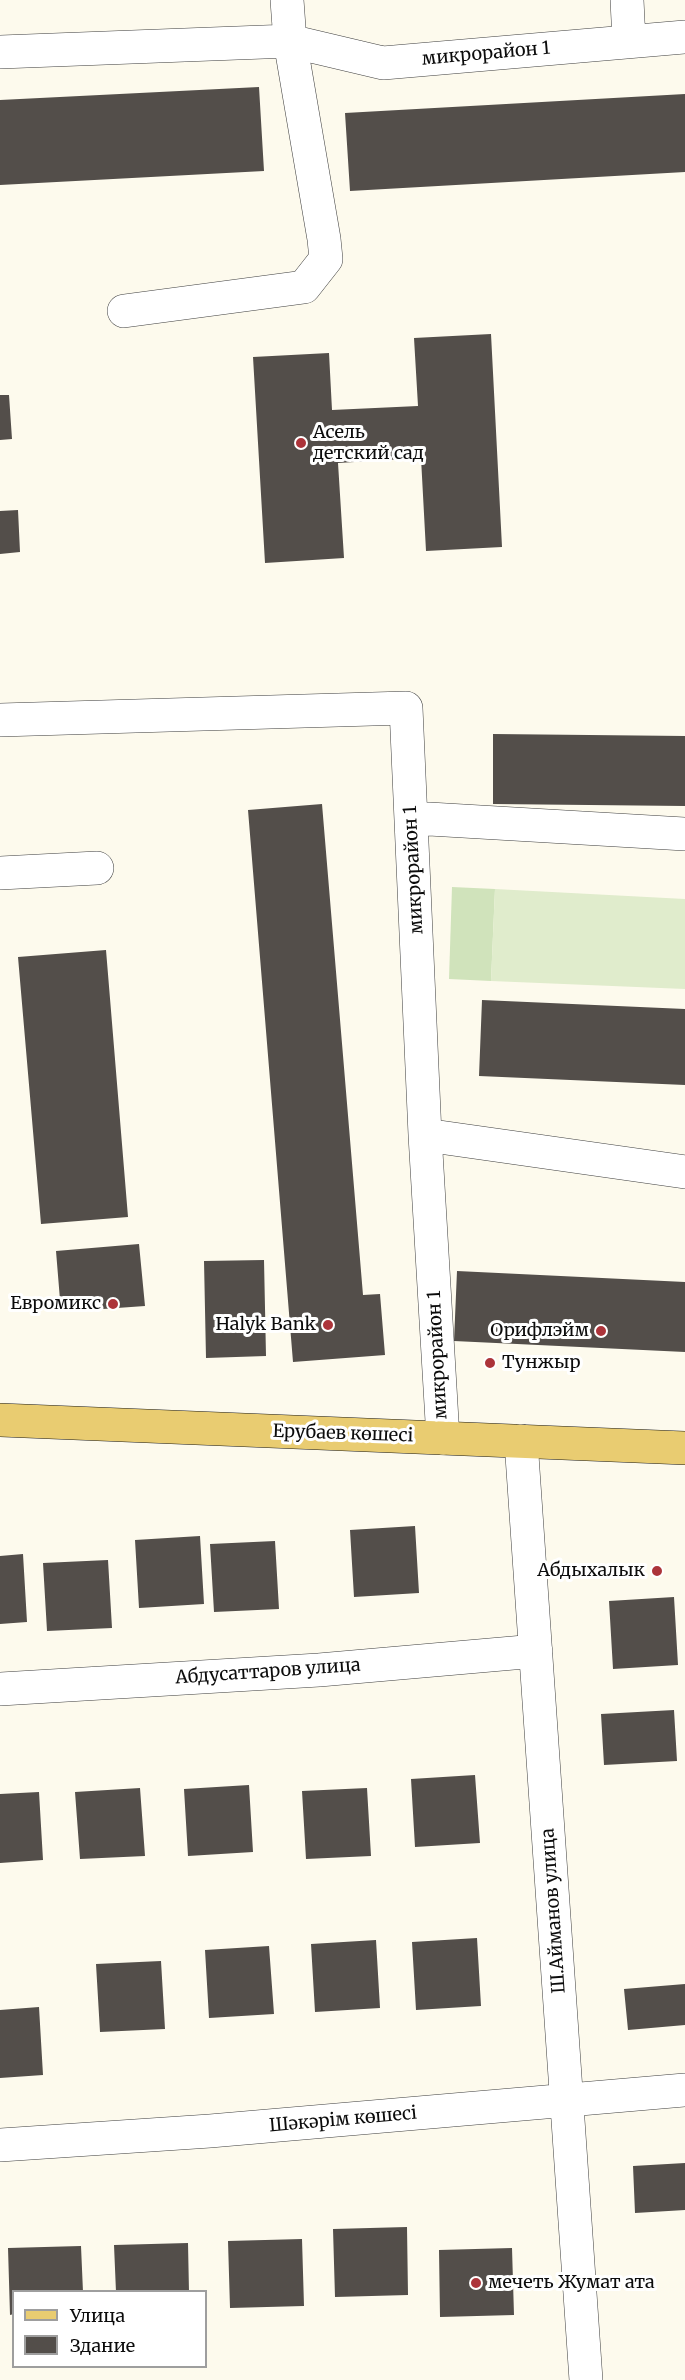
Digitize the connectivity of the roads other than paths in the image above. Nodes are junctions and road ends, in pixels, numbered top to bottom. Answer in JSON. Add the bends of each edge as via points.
{"nodes":[{"id":1,"x":287,"y":0,"type":"edge"},
{"id":2,"x":627,"y":0,"type":"edge"},
{"id":3,"x":685,"y":37,"type":"edge"},
{"id":4,"x":290,"y":41,"type":"junction"},
{"id":5,"x":629,"y":42,"type":"junction"},
{"id":6,"x":0,"y":52,"type":"edge"},
{"id":7,"x":124,"y":311,"type":"dead end"},
{"id":8,"x":0,"y":720,"type":"edge"},
{"id":9,"x":411,"y":818,"type":"junction"},
{"id":10,"x":685,"y":834,"type":"edge"},
{"id":11,"x":97,"y":868,"type":"dead end"},
{"id":12,"x":0,"y":873,"type":"edge"},
{"id":13,"x":426,"y":1135,"type":"junction"},
{"id":14,"x":685,"y":1172,"type":"edge"},
{"id":15,"x":0,"y":1420,"type":"edge"},
{"id":16,"x":443,"y":1438,"type":"junction"},
{"id":17,"x":521,"y":1441,"type":"junction"},
{"id":18,"x":685,"y":1448,"type":"edge"},
{"id":19,"x":536,"y":1651,"type":"junction"},
{"id":20,"x":0,"y":1689,"type":"edge"},
{"id":21,"x":685,"y":2090,"type":"edge"},
{"id":22,"x":567,"y":2100,"type":"junction"},
{"id":23,"x":0,"y":2145,"type":"edge"},
{"id":24,"x":586,"y":2380,"type":"edge"}],
"edges":[{"from":1,"to":4,"type":"street"},
{"from":2,"to":5,"type":"street"},
{"from":3,"to":5,"type":"street","name":"микрорайон 1"},
{"from":4,"to":5,"type":"street","name":"микрорайон 1","via":[[383,63]]},
{"from":4,"to":6,"type":"street","name":"микрорайон 1"},
{"from":4,"to":7,"type":"street","via":[[326,259],[304,287]]},
{"from":8,"to":9,"type":"street","name":"микрорайон 1","via":[[406,708]]},
{"from":9,"to":10,"type":"street"},
{"from":9,"to":13,"type":"street","name":"микрорайон 1"},
{"from":11,"to":12,"type":"street"},
{"from":13,"to":14,"type":"street"},
{"from":13,"to":16,"type":"street","name":"микрорайон 1"},
{"from":15,"to":16,"type":"main road","name":"Ерубаев көшесі"},
{"from":16,"to":17,"type":"main road","name":"Ерубаев көшесі"},
{"from":17,"to":18,"type":"main road","name":"Ерубаев көшесі"},
{"from":17,"to":19,"type":"street","name":"Ш.Айманов улица"},
{"from":19,"to":20,"type":"street","name":"Абдусаттаров улица","via":[[319,1670]]},
{"from":19,"to":22,"type":"street","name":"Ш.Айманов улица"},
{"from":21,"to":22,"type":"street","name":"Шәкәрім көшесі"},
{"from":22,"to":23,"type":"street","name":"Шәкәрім көшесі","via":[[210,2132]]},
{"from":22,"to":24,"type":"street","name":"Ш.Айманов улица"}]}
